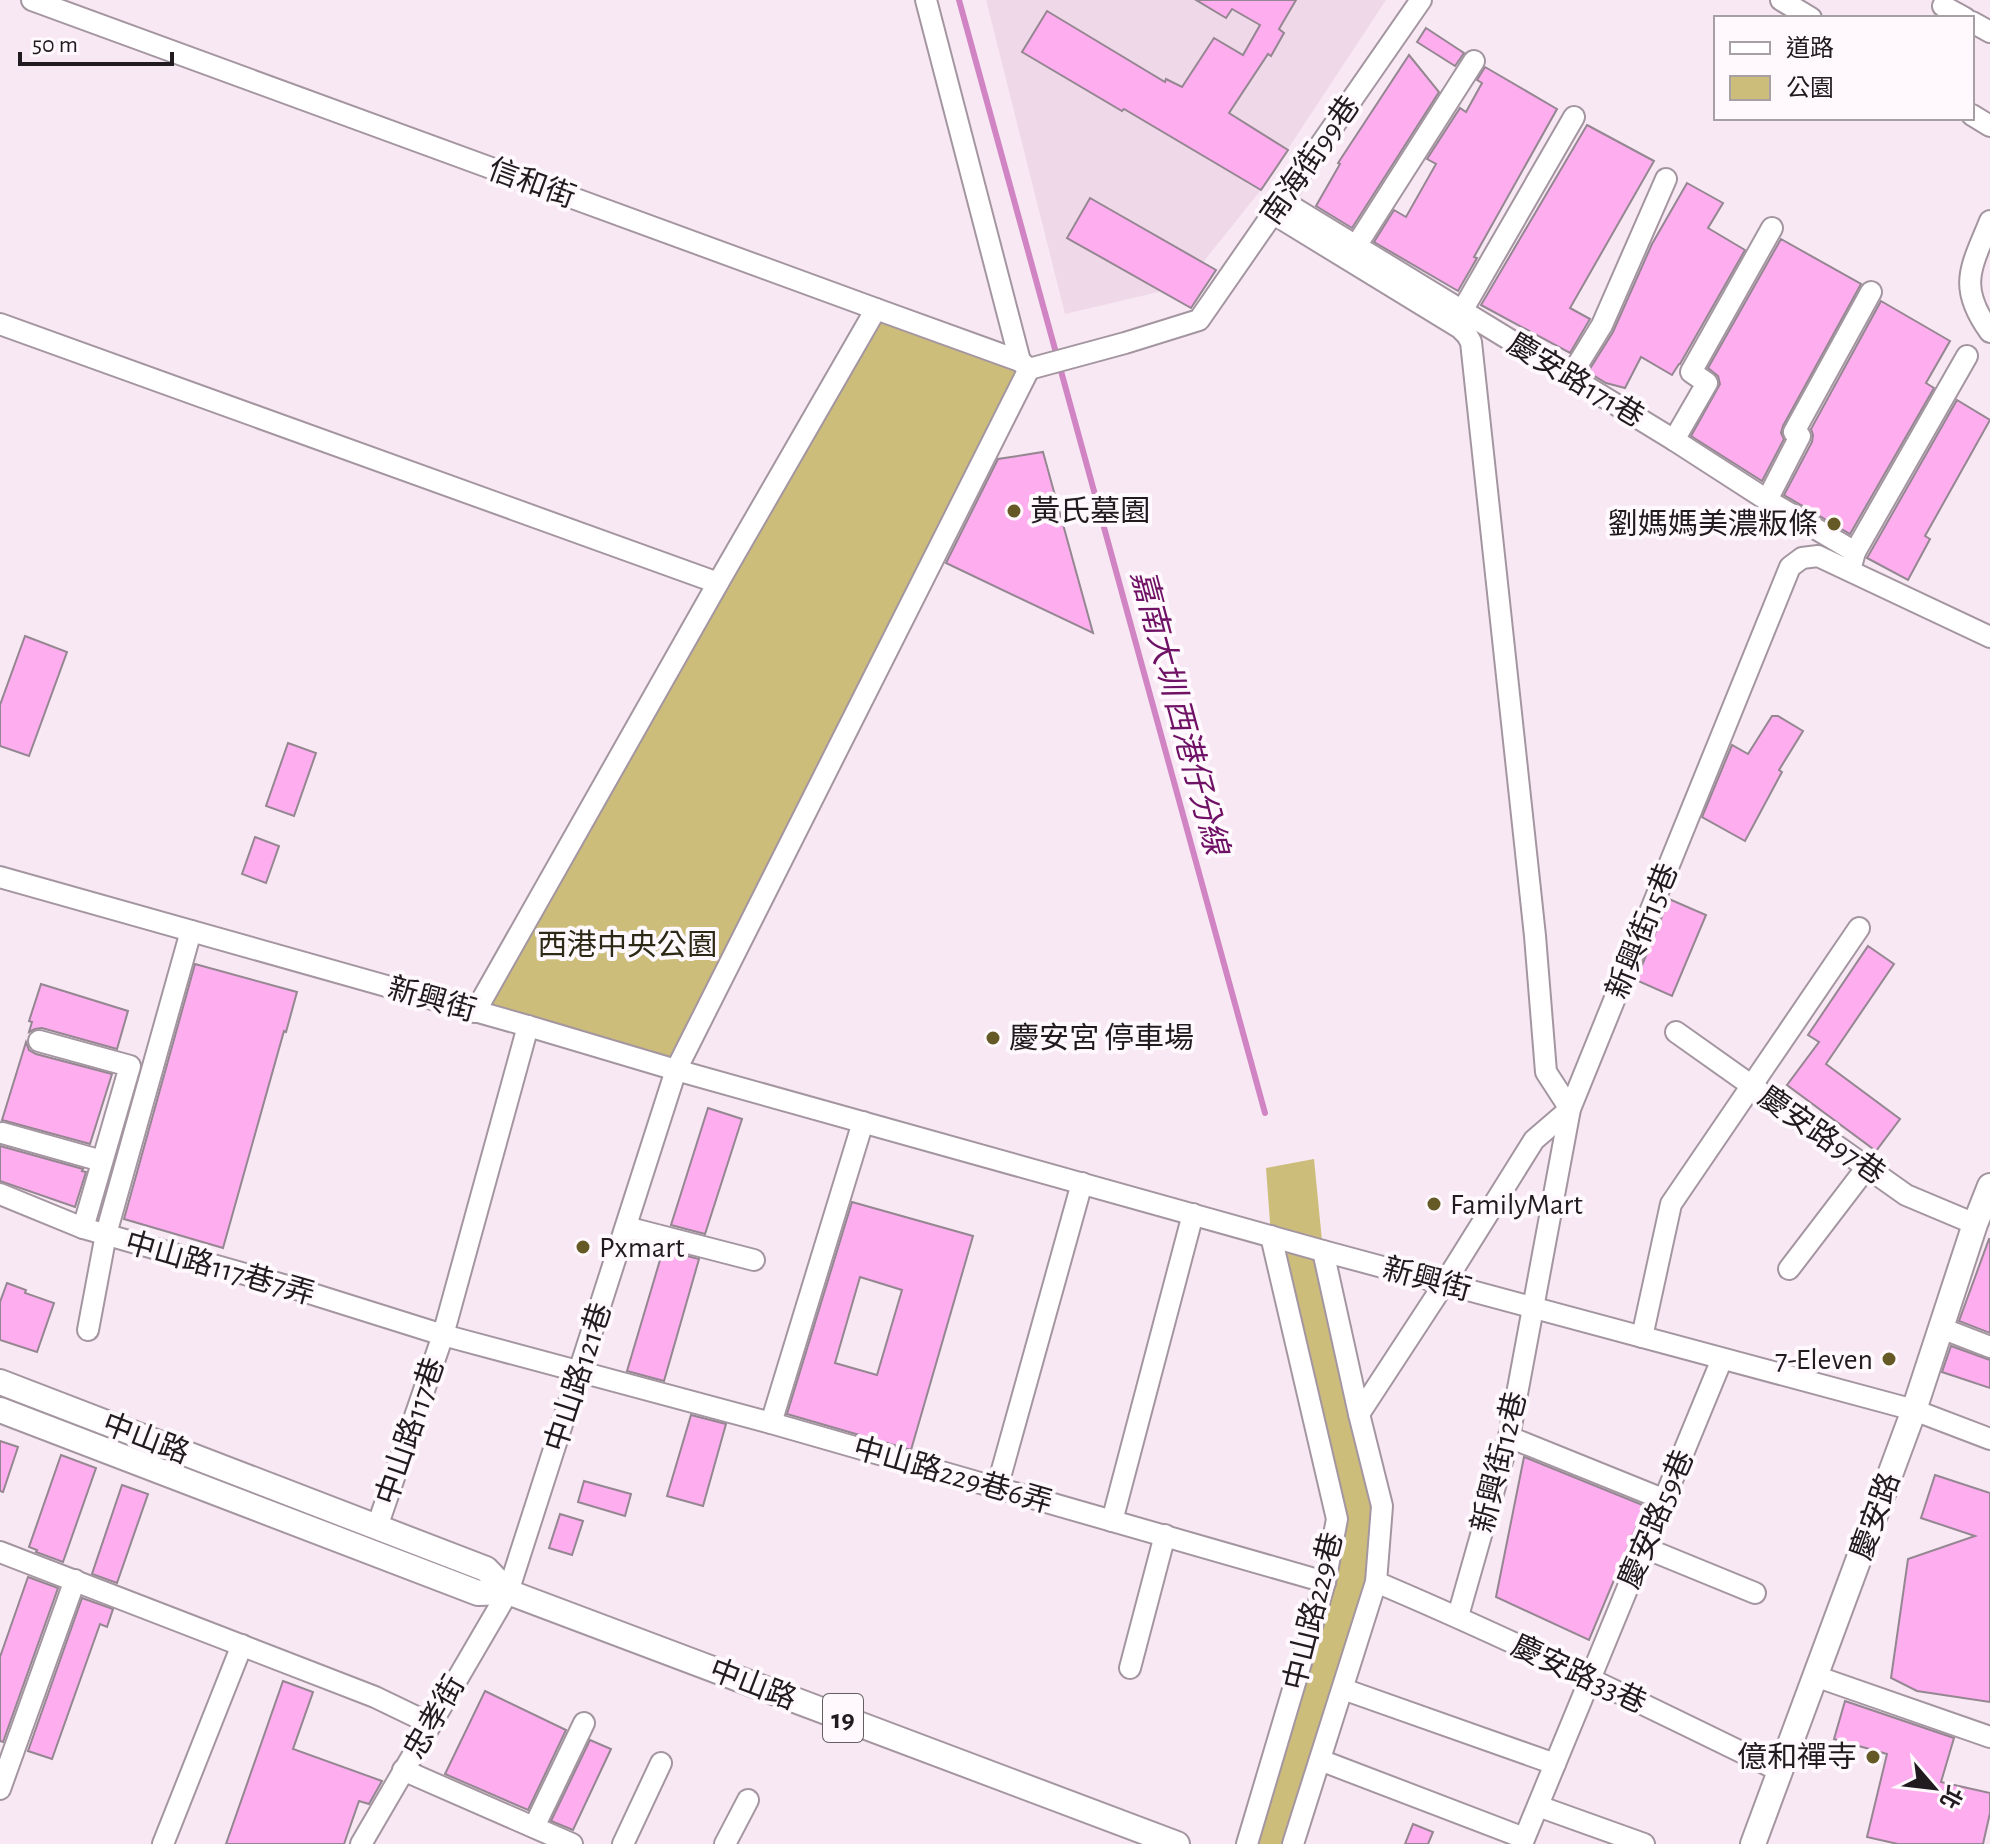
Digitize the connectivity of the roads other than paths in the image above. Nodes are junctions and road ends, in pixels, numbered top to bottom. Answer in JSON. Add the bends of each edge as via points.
{"nodes":[{"id":1,"x":32,"y":0,"type":"edge"},
{"id":2,"x":926,"y":0,"type":"edge"},
{"id":3,"x":1421,"y":0,"type":"edge"},
{"id":4,"x":1781,"y":0,"type":"edge"},
{"id":5,"x":1943,"y":6,"type":"dead end"},
{"id":6,"x":1808,"y":16,"type":"edge"},
{"id":7,"x":1961,"y":16,"type":"edge"},
{"id":8,"x":1474,"y":61,"type":"dead end"},
{"id":9,"x":1574,"y":117,"type":"dead end"},
{"id":10,"x":1666,"y":179,"type":"dead end"},
{"id":11,"x":1277,"y":207,"type":"junction"},
{"id":12,"x":1990,"y":221,"type":"edge"},
{"id":13,"x":1772,"y":228,"type":"dead end"},
{"id":14,"x":1356,"y":246,"type":"junction"},
{"id":15,"x":1871,"y":292,"type":"dead end"},
{"id":16,"x":876,"y":309,"type":"junction"},
{"id":17,"x":1462,"y":311,"type":"junction"},
{"id":18,"x":0,"y":324,"type":"edge"},
{"id":19,"x":1990,"y":332,"type":"edge"},
{"id":20,"x":1967,"y":356,"type":"dead end"},
{"id":21,"x":1024,"y":365,"type":"junction"},
{"id":22,"x":1570,"y":377,"type":"junction"},
{"id":23,"x":1674,"y":440,"type":"junction"},
{"id":24,"x":1767,"y":500,"type":"junction"},
{"id":25,"x":1853,"y":561,"type":"junction"},
{"id":26,"x":1790,"y":567,"type":"joint"},
{"id":27,"x":718,"y":583,"type":"junction"},
{"id":28,"x":1990,"y":637,"type":"edge"},
{"id":29,"x":0,"y":877,"type":"edge"},
{"id":30,"x":1859,"y":928,"type":"dead end"},
{"id":31,"x":191,"y":931,"type":"junction"},
{"id":32,"x":475,"y":1012,"type":"junction"},
{"id":33,"x":528,"y":1026,"type":"junction"},
{"id":34,"x":1676,"y":1032,"type":"dead end"},
{"id":35,"x":39,"y":1041,"type":"dead end"},
{"id":36,"x":676,"y":1070,"type":"junction"},
{"id":37,"x":1753,"y":1086,"type":"junction"},
{"id":38,"x":1570,"y":1109,"type":"junction"},
{"id":39,"x":863,"y":1122,"type":"junction"},
{"id":40,"x":2,"y":1133,"type":"dead end"},
{"id":41,"x":102,"y":1161,"type":"junction"},
{"id":42,"x":1867,"y":1167,"type":"junction"},
{"id":43,"x":1082,"y":1183,"type":"junction"},
{"id":44,"x":1990,"y":1189,"type":"edge"},
{"id":45,"x":0,"y":1194,"type":"edge"},
{"id":46,"x":1193,"y":1214,"type":"junction"},
{"id":47,"x":1975,"y":1224,"type":"junction"},
{"id":48,"x":626,"y":1227,"type":"junction"},
{"id":49,"x":83,"y":1228,"type":"junction"},
{"id":50,"x":106,"y":1234,"type":"junction"},
{"id":51,"x":1271,"y":1236,"type":"junction"},
{"id":52,"x":1323,"y":1251,"type":"junction"},
{"id":53,"x":754,"y":1260,"type":"dead end"},
{"id":54,"x":1789,"y":1269,"type":"dead end"},
{"id":55,"x":1444,"y":1284,"type":"junction"},
{"id":56,"x":1532,"y":1306,"type":"junction"},
{"id":57,"x":1941,"y":1328,"type":"junction"},
{"id":58,"x":88,"y":1330,"type":"dead end"},
{"id":59,"x":443,"y":1335,"type":"junction"},
{"id":60,"x":1642,"y":1337,"type":"junction"},
{"id":61,"x":1990,"y":1347,"type":"edge"},
{"id":62,"x":1722,"y":1359,"type":"junction"},
{"id":63,"x":580,"y":1372,"type":"junction"},
{"id":64,"x":0,"y":1382,"type":"edge"},
{"id":65,"x":70,"y":1408,"type":"junction"},
{"id":66,"x":0,"y":1410,"type":"edge"},
{"id":67,"x":1914,"y":1410,"type":"junction"},
{"id":68,"x":1359,"y":1414,"type":"junction"},
{"id":69,"x":771,"y":1423,"type":"junction"},
{"id":70,"x":60,"y":1433,"type":"junction"},
{"id":71,"x":1509,"y":1437,"type":"junction"},
{"id":72,"x":1990,"y":1439,"type":"edge"},
{"id":73,"x":997,"y":1488,"type":"junction"},
{"id":74,"x":1665,"y":1500,"type":"junction"},
{"id":75,"x":1112,"y":1521,"type":"junction"},
{"id":76,"x":377,"y":1527,"type":"junction"},
{"id":77,"x":1165,"y":1535,"type":"junction"},
{"id":78,"x":1645,"y":1548,"type":"junction"},
{"id":79,"x":0,"y":1552,"type":"edge"},
{"id":80,"x":75,"y":1580,"type":"junction"},
{"id":81,"x":1325,"y":1582,"type":"junction"},
{"id":82,"x":1376,"y":1582,"type":"junction"},
{"id":83,"x":508,"y":1592,"type":"junction"},
{"id":84,"x":1755,"y":1593,"type":"dead end"},
{"id":85,"x":1458,"y":1616,"type":"junction"},
{"id":86,"x":242,"y":1645,"type":"junction"},
{"id":87,"x":1130,"y":1668,"type":"dead end"},
{"id":88,"x":1815,"y":1676,"type":"junction"},
{"id":89,"x":1589,"y":1678,"type":"junction"},
{"id":90,"x":1343,"y":1689,"type":"junction"},
{"id":91,"x":584,"y":1723,"type":"dead end"},
{"id":92,"x":431,"y":1724,"type":"junction"},
{"id":93,"x":1990,"y":1737,"type":"edge"},
{"id":94,"x":1320,"y":1760,"type":"junction"},
{"id":95,"x":661,"y":1763,"type":"dead end"},
{"id":96,"x":1555,"y":1764,"type":"junction"},
{"id":97,"x":403,"y":1770,"type":"junction"},
{"id":98,"x":1780,"y":1771,"type":"junction"},
{"id":99,"x":0,"y":1789,"type":"edge"},
{"id":100,"x":748,"y":1800,"type":"dead end"},
{"id":101,"x":1538,"y":1806,"type":"junction"},
{"id":102,"x":534,"y":1827,"type":"junction"},
{"id":103,"x":1523,"y":1841,"type":"edge"},
{"id":104,"x":163,"y":1844,"type":"edge"},
{"id":105,"x":361,"y":1844,"type":"edge"},
{"id":106,"x":572,"y":1844,"type":"edge"},
{"id":107,"x":623,"y":1844,"type":"edge"},
{"id":108,"x":725,"y":1844,"type":"edge"},
{"id":109,"x":1177,"y":1844,"type":"edge"},
{"id":110,"x":1247,"y":1844,"type":"edge"},
{"id":111,"x":1293,"y":1844,"type":"edge"},
{"id":112,"x":1644,"y":1844,"type":"edge"},
{"id":113,"x":1753,"y":1844,"type":"edge"}],
"edges":[{"from":1,"to":16,"type":"street","name":"信和街"},
{"from":2,"to":21,"type":"street"},
{"from":3,"to":11,"type":"street","name":"南海街99巷"},
{"from":4,"to":6,"type":"street"},
{"from":5,"to":7,"type":"street"},
{"from":8,"to":14,"type":"street"},
{"from":9,"to":17,"type":"street"},
{"from":10,"to":22,"type":"street","via":[[1602,325]]},
{"from":11,"to":14,"type":"street","name":"慶安路171巷"},
{"from":11,"to":21,"type":"street","name":"南海街99巷","via":[[1199,320],[1079,355]]},
{"from":11,"to":38,"type":"street","via":[[1460,328],[1471,342],[1546,1072]]},
{"from":12,"to":19,"type":"street","via":[[1972,266],[1969,291]]},
{"from":13,"to":23,"type":"street","via":[[1691,372],[1707,383]]},
{"from":14,"to":17,"type":"street","name":"慶安路171巷"},
{"from":15,"to":24,"type":"street","via":[[1794,432],[1800,436]]},
{"from":16,"to":21,"type":"street","name":"信和街"},
{"from":16,"to":27,"type":"street"},
{"from":17,"to":22,"type":"street","name":"慶安路171巷"},
{"from":18,"to":27,"type":"street"},
{"from":20,"to":25,"type":"street"},
{"from":21,"to":36,"type":"street","name":"中山路121巷"},
{"from":22,"to":23,"type":"street","name":"慶安路171巷"},
{"from":23,"to":24,"type":"street","name":"慶安路171巷"},
{"from":24,"to":25,"type":"street","name":"慶安路171巷"},
{"from":25,"to":26,"type":"street","name":"慶安路171巷","via":[[1818,556]]},
{"from":25,"to":28,"type":"street","name":"慶安路171巷"},
{"from":26,"to":38,"type":"street","name":"新興街15巷"},
{"from":27,"to":32,"type":"street"},
{"from":29,"to":31,"type":"street","name":"新興街"},
{"from":30,"to":37,"type":"street"},
{"from":31,"to":32,"type":"street","name":"新興街"},
{"from":31,"to":50,"type":"street"},
{"from":32,"to":33,"type":"street","name":"新興街"},
{"from":33,"to":36,"type":"street","name":"新興街"},
{"from":33,"to":59,"type":"street","name":"中山路117巷"},
{"from":34,"to":37,"type":"street","name":"慶安路97巷"},
{"from":35,"to":41,"type":"street","via":[[130,1066]]},
{"from":36,"to":39,"type":"street","name":"新興街"},
{"from":36,"to":48,"type":"street","name":"中山路121巷"},
{"from":37,"to":42,"type":"street","name":"慶安路97巷"},
{"from":37,"to":60,"type":"street","via":[[1671,1204]]},
{"from":38,"to":55,"type":"street","via":[[1534,1140]]},
{"from":38,"to":56,"type":"street","name":"新興街15巷"},
{"from":39,"to":43,"type":"street","name":"新興街"},
{"from":39,"to":69,"type":"street"},
{"from":40,"to":41,"type":"street"},
{"from":41,"to":49,"type":"street"},
{"from":42,"to":47,"type":"street","name":"慶安路97巷","via":[[1906,1195]]},
{"from":42,"to":54,"type":"street"},
{"from":43,"to":46,"type":"street","name":"新興街"},
{"from":43,"to":73,"type":"street"},
{"from":44,"to":47,"type":"main road","name":"慶安路"},
{"from":45,"to":49,"type":"street","name":"中山路117巷7弄"},
{"from":46,"to":51,"type":"street","name":"新興街"},
{"from":46,"to":75,"type":"street"},
{"from":47,"to":57,"type":"main road","name":"慶安路"},
{"from":48,"to":53,"type":"street"},
{"from":48,"to":63,"type":"street","name":"中山路121巷"},
{"from":49,"to":50,"type":"street","name":"中山路117巷7弄"},
{"from":50,"to":58,"type":"street"},
{"from":50,"to":59,"type":"street","name":"中山路117巷7弄"},
{"from":51,"to":52,"type":"street","name":"新興街"},
{"from":51,"to":81,"type":"street","name":"中山路229巷","via":[[1337,1519]]},
{"from":52,"to":55,"type":"street","name":"新興街"},
{"from":52,"to":68,"type":"street"},
{"from":55,"to":56,"type":"street","name":"新興街"},
{"from":55,"to":68,"type":"street"},
{"from":56,"to":60,"type":"street","name":"新興街"},
{"from":56,"to":71,"type":"street","name":"新興街12巷"},
{"from":57,"to":61,"type":"street"},
{"from":57,"to":67,"type":"main road","name":"慶安路"},
{"from":59,"to":63,"type":"street","name":"中山路117巷7弄"},
{"from":59,"to":76,"type":"street","name":"中山路117巷"},
{"from":60,"to":62,"type":"street","name":"新興街"},
{"from":62,"to":67,"type":"street","name":"新興街"},
{"from":62,"to":74,"type":"street","name":"慶安路59巷"},
{"from":63,"to":69,"type":"street","name":"中山路229巷6弄"},
{"from":63,"to":83,"type":"street","name":"中山路121巷"},
{"from":64,"to":65,"type":"main road","name":"中山路","number":"19"},
{"from":65,"to":70,"type":"main road"},
{"from":65,"to":76,"type":"main road","name":"中山路","number":"19"},
{"from":66,"to":70,"type":"main road","name":"中山路","number":"19"},
{"from":67,"to":72,"type":"street","name":"新興街"},
{"from":67,"to":88,"type":"main road","name":"慶安路"},
{"from":68,"to":82,"type":"street","via":[[1382,1506]]},
{"from":69,"to":73,"type":"street","name":"中山路229巷6弄"},
{"from":70,"to":83,"type":"main road","name":"中山路","number":"19","via":[[478,1593]]},
{"from":71,"to":74,"type":"street"},
{"from":71,"to":85,"type":"street","name":"新興街12巷"},
{"from":73,"to":75,"type":"street","name":"中山路229巷6弄"},
{"from":74,"to":78,"type":"street","name":"慶安路59巷"},
{"from":75,"to":77,"type":"street","name":"中山路229巷6弄"},
{"from":76,"to":83,"type":"main road","name":"中山路","number":"19","via":[[486,1569]]},
{"from":77,"to":81,"type":"street","name":"中山路229巷6弄"},
{"from":77,"to":87,"type":"street"},
{"from":78,"to":84,"type":"street"},
{"from":78,"to":89,"type":"street","name":"慶安路59巷"},
{"from":79,"to":80,"type":"street"},
{"from":80,"to":86,"type":"street"},
{"from":80,"to":99,"type":"street"},
{"from":81,"to":110,"type":"street","name":"中山路229巷"},
{"from":82,"to":85,"type":"street","name":"慶安路33巷"},
{"from":82,"to":90,"type":"street"},
{"from":83,"to":92,"type":"street","name":"忠孝街"},
{"from":83,"to":109,"type":"main road","name":"中山路","number":"19"},
{"from":85,"to":89,"type":"street","name":"慶安路33巷"},
{"from":86,"to":92,"type":"street"},
{"from":86,"to":104,"type":"street"},
{"from":88,"to":93,"type":"street"},
{"from":88,"to":98,"type":"main road","name":"慶安路"},
{"from":89,"to":96,"type":"street","name":"慶安路59巷"},
{"from":89,"to":98,"type":"street","name":"慶安路33巷"},
{"from":90,"to":94,"type":"street"},
{"from":90,"to":96,"type":"street"},
{"from":91,"to":102,"type":"street"},
{"from":92,"to":97,"type":"street","name":"忠孝街"},
{"from":94,"to":103,"type":"street"},
{"from":94,"to":111,"type":"street"},
{"from":95,"to":107,"type":"street"},
{"from":96,"to":101,"type":"street","name":"慶安路59巷"},
{"from":97,"to":102,"type":"street"},
{"from":97,"to":105,"type":"street","name":"忠孝街"},
{"from":98,"to":113,"type":"main road","name":"慶安路"},
{"from":100,"to":108,"type":"street"},
{"from":101,"to":103,"type":"street","name":"慶安路59巷"},
{"from":101,"to":112,"type":"street"},
{"from":102,"to":106,"type":"street"}]}
